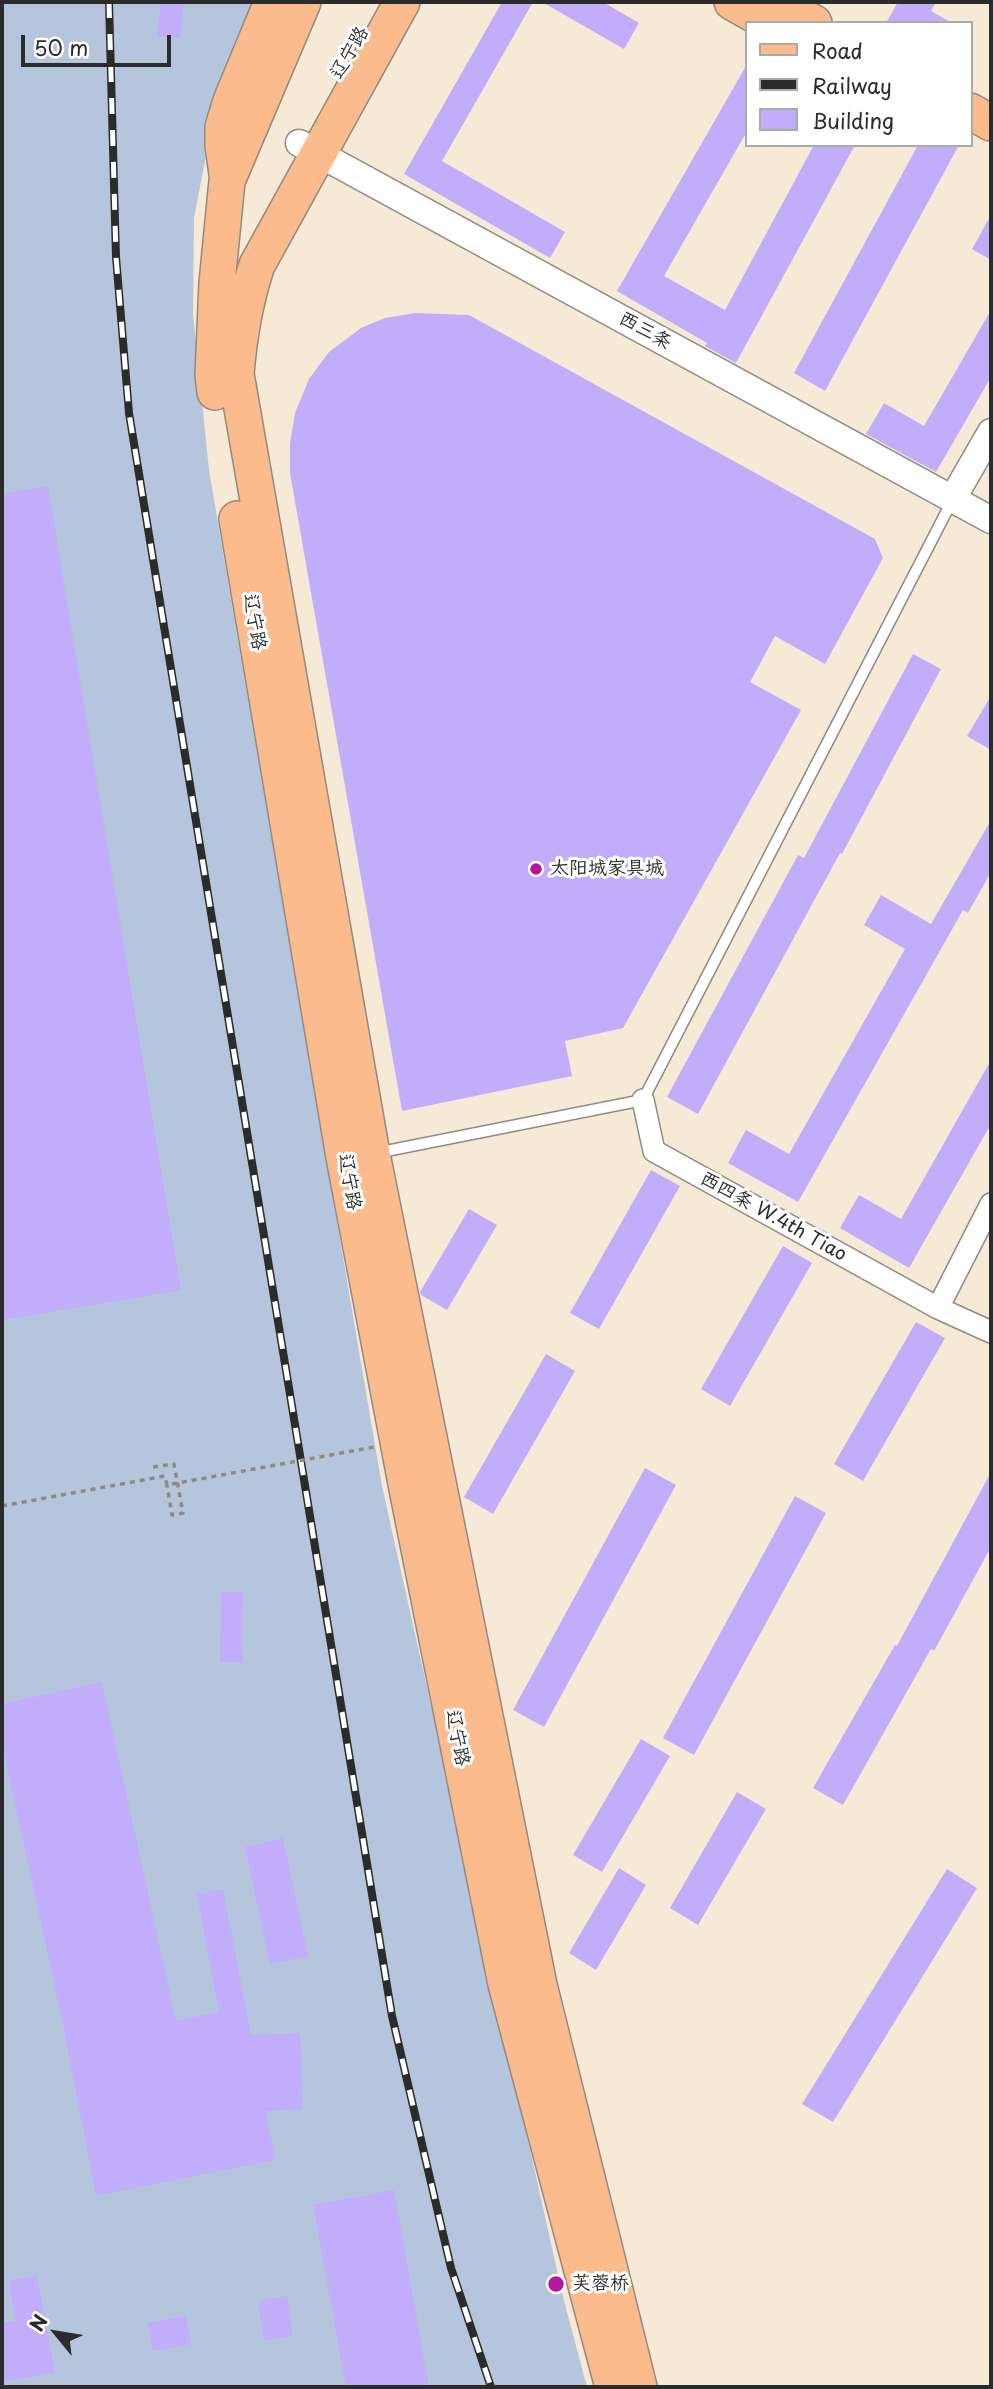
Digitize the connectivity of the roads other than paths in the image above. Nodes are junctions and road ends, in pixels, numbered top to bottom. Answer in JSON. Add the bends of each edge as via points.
{"nodes":[{"id":1,"x":272,"y":2,"type":"edge"},
{"id":2,"x":303,"y":2,"type":"edge"},
{"id":3,"x":380,"y":2,"type":"edge"},
{"id":4,"x":402,"y":2,"type":"edge"},
{"id":5,"x":732,"y":2,"type":"edge"},
{"id":6,"x":777,"y":2,"type":"edge"},
{"id":7,"x":765,"y":21,"type":"edge"},
{"id":8,"x":810,"y":21,"type":"edge"},
{"id":9,"x":972,"y":112,"type":"edge"},
{"id":10,"x":991,"y":123,"type":"edge"},
{"id":11,"x":972,"y":136,"type":"edge"},
{"id":12,"x":991,"y":147,"type":"edge"},
{"id":13,"x":309,"y":148,"type":"junction"},
{"id":14,"x":228,"y":181,"type":"junction"},
{"id":15,"x":217,"y":284,"type":"junction"},
{"id":16,"x":991,"y":432,"type":"edge"},
{"id":17,"x":953,"y":498,"type":"junction"},
{"id":18,"x":991,"y":520,"type":"edge"},
{"id":19,"x":643,"y":1100,"type":"junction"},
{"id":20,"x":372,"y":1154,"type":"junction"},
{"id":21,"x":991,"y":1203,"type":"edge"},
{"id":22,"x":938,"y":1308,"type":"junction"},
{"id":23,"x":991,"y":1332,"type":"edge"},
{"id":24,"x":613,"y":2387,"type":"edge"},
{"id":25,"x":639,"y":2387,"type":"edge"}],
"edges":[{"from":1,"to":14,"type":"main road","via":[[223,127]]},
{"from":2,"to":14,"type":"main road"},
{"from":3,"to":13,"type":"main road","name":"辽宁路"},
{"from":4,"to":13,"type":"main road","name":"辽宁路"},
{"from":5,"to":7,"type":"main road"},
{"from":6,"to":8,"type":"main road"},
{"from":9,"to":10,"type":"main road"},
{"from":11,"to":12,"type":"main road"},
{"from":13,"to":15,"type":"main road","name":"辽宁路"},
{"from":13,"to":17,"type":"street","name":"西三条"},
{"from":13,"to":20,"type":"main road","name":"辽宁路","via":[[247,295],[236,374]]},
{"from":14,"to":15,"type":"main road"},
{"from":15,"to":24,"type":"main road","name":"辽宁路","via":[[213,375],[349,1184],[506,1984]]},
{"from":16,"to":17,"type":"street"},
{"from":17,"to":18,"type":"street","name":"西三条"},
{"from":17,"to":19,"type":"lane"},
{"from":19,"to":20,"type":"lane"},
{"from":19,"to":22,"type":"street","name":"西四条 W.4th Tiao","via":[[654,1151]]},
{"from":20,"to":25,"type":"main road","name":"辽宁路","via":[[539,1984]]},
{"from":21,"to":22,"type":"street"},
{"from":22,"to":23,"type":"street","name":"西四条 W.4th Tiao"}]}
